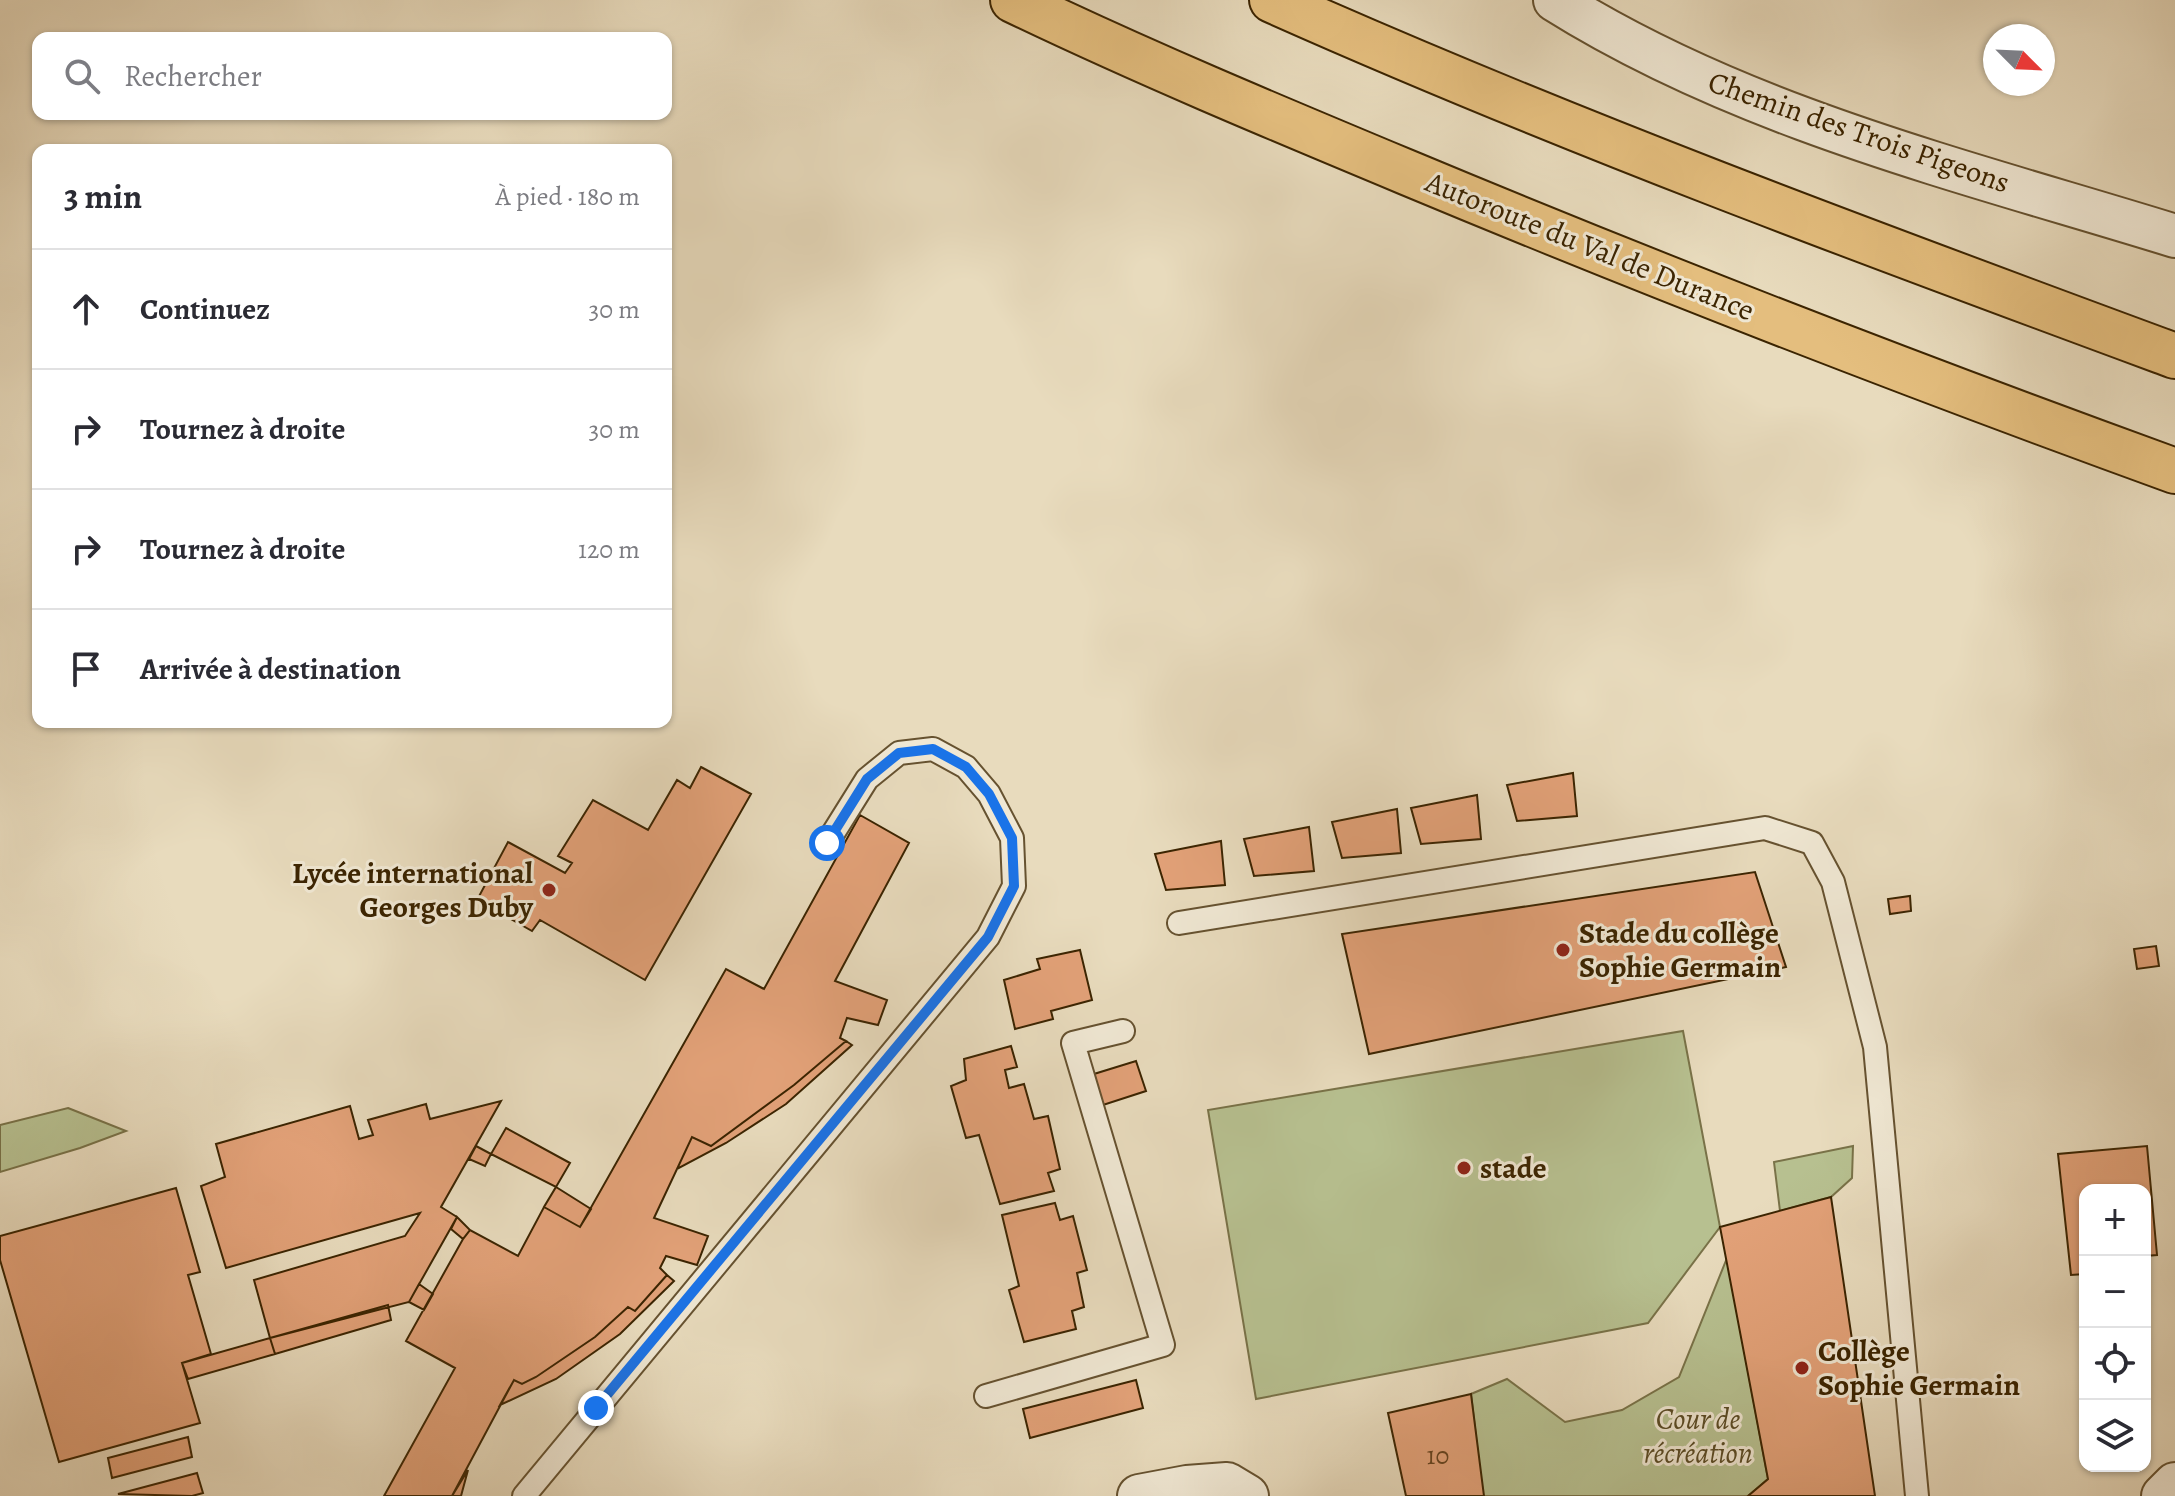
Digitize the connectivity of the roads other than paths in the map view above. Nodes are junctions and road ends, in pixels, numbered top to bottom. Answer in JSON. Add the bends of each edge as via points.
{"nodes":[{"id":1,"x":1013,"y":0,"type":"edge"},
{"id":2,"x":1272,"y":0,"type":"edge"},
{"id":3,"x":1555,"y":0,"type":"edge"},
{"id":4,"x":2175,"y":236,"type":"edge"},
{"id":5,"x":2175,"y":356,"type":"edge"},
{"id":6,"x":2175,"y":471,"type":"edge"},
{"id":7,"x":827,"y":843,"type":"dead end"},
{"id":8,"x":1179,"y":923,"type":"dead end"},
{"id":9,"x":1123,"y":1031,"type":"dead end"},
{"id":10,"x":986,"y":1396,"type":"dead end"},
{"id":11,"x":2175,"y":1484,"type":"edge"},
{"id":12,"x":524,"y":1496,"type":"edge"},
{"id":13,"x":1139,"y":1496,"type":"edge"},
{"id":14,"x":1247,"y":1496,"type":"edge"},
{"id":15,"x":1917,"y":1496,"type":"edge"},
{"id":16,"x":2163,"y":1496,"type":"edge"}],
"edges":[{"from":1,"to":6,"type":"highway","name":"Autoroute du Val de Durance","via":[[1552,233]]},
{"from":2,"to":5,"type":"highway","via":[[1797,215]]},
{"from":3,"to":4,"type":"street","name":"Chemin des Trois Pigeons","via":[[1680,69],[1808,120]]},
{"from":7,"to":12,"type":"lane","via":[[867,779],[899,753],[933,749],[966,767],[989,794],[1012,838],[1014,886],[988,937]]},
{"from":8,"to":15,"type":"lane","via":[[1765,828],[1812,843],[1833,882],[1875,1047]]},
{"from":9,"to":10,"type":"lane","via":[[1073,1043],[1163,1345]]},
{"from":11,"to":16,"type":"street"},
{"from":13,"to":14,"type":"street","via":[[1227,1484]]}]}
